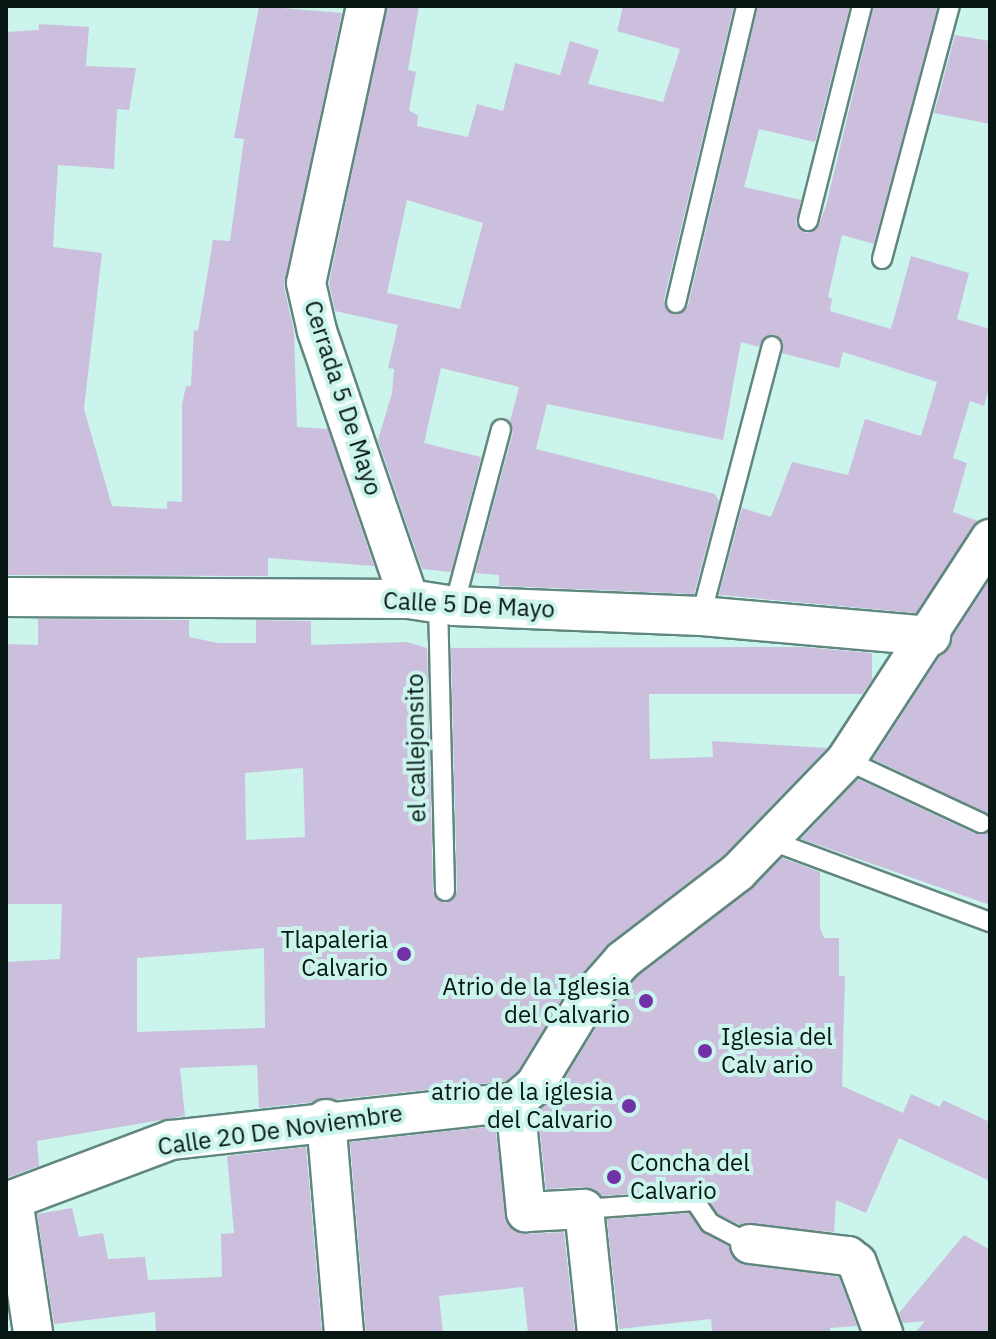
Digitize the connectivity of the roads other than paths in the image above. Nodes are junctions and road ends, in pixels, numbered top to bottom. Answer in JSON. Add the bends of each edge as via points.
{"nodes":[{"id":1,"x":366,"y":6,"type":"edge"},
{"id":2,"x":746,"y":6,"type":"edge"},
{"id":3,"x":862,"y":6,"type":"edge"},
{"id":4,"x":950,"y":6,"type":"edge"},
{"id":5,"x":808,"y":221,"type":"dead end"},
{"id":6,"x":882,"y":259,"type":"dead end"},
{"id":7,"x":676,"y":303,"type":"dead end"},
{"id":8,"x":772,"y":346,"type":"dead end"},
{"id":9,"x":501,"y":429,"type":"dead end"},
{"id":10,"x":990,"y":539,"type":"edge"},
{"id":11,"x":6,"y":597,"type":"edge"},
{"id":12,"x":434,"y":603,"type":"junction"},
{"id":13,"x":701,"y":616,"type":"junction"},
{"id":14,"x":931,"y":636,"type":"junction"},
{"id":15,"x":846,"y":760,"type":"junction"},
{"id":16,"x":981,"y":823,"type":"dead end"},
{"id":17,"x":772,"y":841,"type":"junction"},
{"id":18,"x":445,"y":891,"type":"dead end"},
{"id":19,"x":990,"y":922,"type":"edge"},
{"id":20,"x":515,"y":1102,"type":"junction"},
{"id":21,"x":326,"y":1119,"type":"junction"},
{"id":22,"x":9,"y":1201,"type":"edge"},
{"id":23,"x":584,"y":1209,"type":"junction"},
{"id":24,"x":750,"y":1244,"type":"joint"},
{"id":25,"x":33,"y":1333,"type":"edge"},
{"id":26,"x":344,"y":1333,"type":"edge"},
{"id":27,"x":597,"y":1333,"type":"edge"},
{"id":28,"x":883,"y":1333,"type":"edge"}],
"edges":[{"from":1,"to":12,"type":"street","name":"Cerrada 5 De Mayo","via":[[306,283],[317,331]]},
{"from":2,"to":7,"type":"lane"},
{"from":3,"to":5,"type":"lane"},
{"from":4,"to":6,"type":"lane"},
{"from":8,"to":13,"type":"lane"},
{"from":9,"to":12,"type":"lane","name":"el callejonsito"},
{"from":10,"to":14,"type":"street"},
{"from":11,"to":12,"type":"street","name":"Calle 5 De Mayo"},
{"from":12,"to":13,"type":"street","name":"Calle 5 De Mayo"},
{"from":12,"to":18,"type":"lane","name":"el callejonsito"},
{"from":13,"to":14,"type":"street","name":"Calle 5 De Mayo"},
{"from":14,"to":15,"type":"street"},
{"from":15,"to":16,"type":"lane"},
{"from":15,"to":17,"type":"street"},
{"from":17,"to":19,"type":"lane"},
{"from":17,"to":20,"type":"street","via":[[623,960],[585,1003],[535,1085]]},
{"from":20,"to":21,"type":"street","name":"Calle 20 De Noviembre"},
{"from":20,"to":23,"type":"street","via":[[526,1212]]},
{"from":21,"to":22,"type":"street","name":"Calle 20 De Noviembre","via":[[171,1140]]},
{"from":21,"to":26,"type":"street"},
{"from":22,"to":25,"type":"street"},
{"from":23,"to":24,"type":"lane","via":[[695,1201],[710,1223]]},
{"from":23,"to":27,"type":"street"},
{"from":24,"to":28,"type":"street","via":[[848,1256],[857,1263]]}]}
